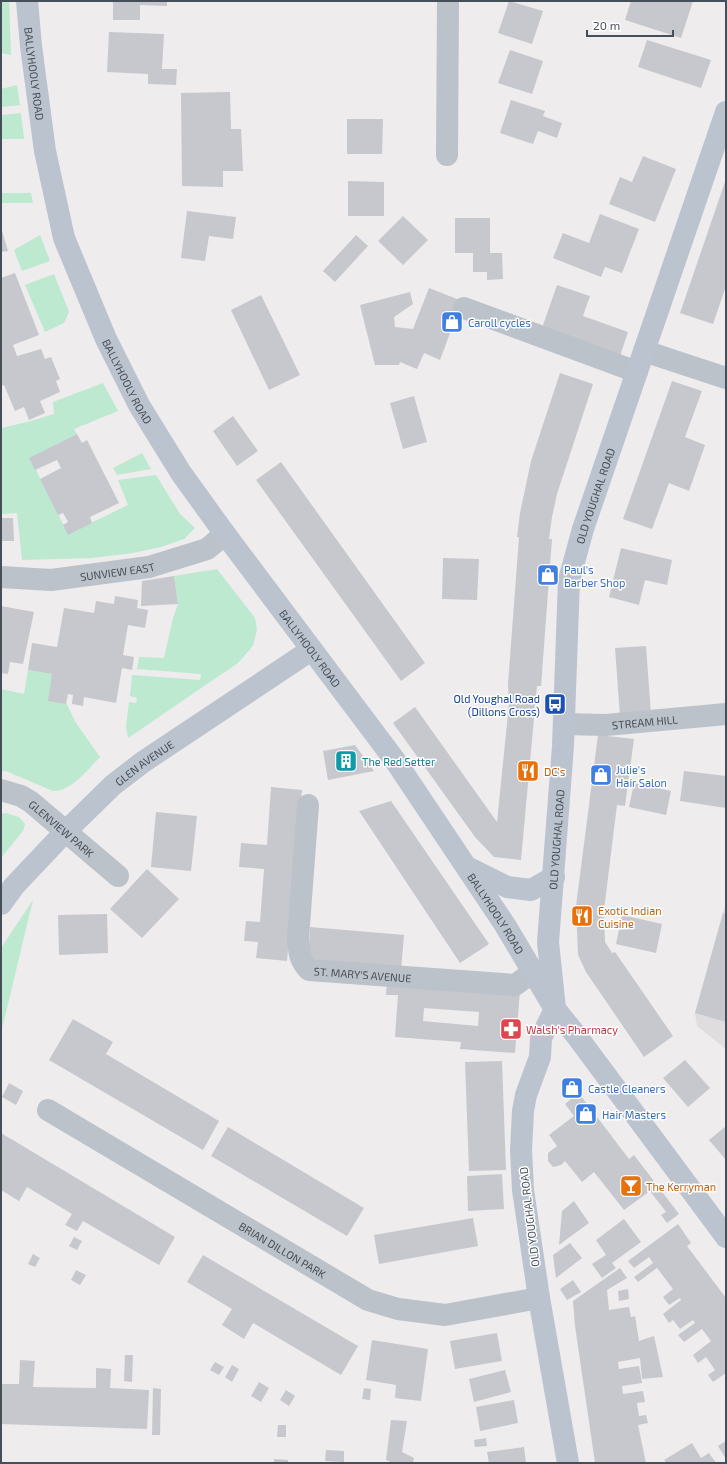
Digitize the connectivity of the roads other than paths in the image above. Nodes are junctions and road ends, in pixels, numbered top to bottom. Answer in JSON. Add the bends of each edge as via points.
{"nodes":[{"id":1,"x":27,"y":1,"type":"edge"},
{"id":2,"x":448,"y":1,"type":"edge"},
{"id":3,"x":726,"y":112,"type":"edge"},
{"id":4,"x":447,"y":154,"type":"dead end"},
{"id":5,"x":464,"y":308,"type":"dead end"},
{"id":6,"x":644,"y":351,"type":"junction"},
{"id":7,"x":637,"y":372,"type":"junction"},
{"id":8,"x":726,"y":378,"type":"edge"},
{"id":9,"x":225,"y":534,"type":"junction"},
{"id":10,"x":1,"y":577,"type":"edge"},
{"id":11,"x":311,"y":650,"type":"junction"},
{"id":12,"x":726,"y":714,"type":"edge"},
{"id":13,"x":564,"y":724,"type":"junction"},
{"id":14,"x":1,"y":790,"type":"edge"},
{"id":15,"x":308,"y":805,"type":"dead end"},
{"id":16,"x":66,"y":831,"type":"junction"},
{"id":17,"x":466,"y":867,"type":"junction"},
{"id":18,"x":118,"y":876,"type":"dead end"},
{"id":19,"x":554,"y":877,"type":"junction"},
{"id":20,"x":1,"y":904,"type":"edge"},
{"id":21,"x":533,"y":972,"type":"junction"},
{"id":22,"x":555,"y":1009,"type":"junction"},
{"id":23,"x":48,"y":1110,"type":"dead end"},
{"id":24,"x":726,"y":1237,"type":"edge"},
{"id":25,"x":539,"y":1298,"type":"junction"},
{"id":26,"x":568,"y":1463,"type":"edge"}],
"edges":[{"from":1,"to":9,"type":"street","name":"BALLYHOOLY ROAD","via":[[45,151],[64,238],[106,339],[139,404],[181,473]]},
{"from":2,"to":4,"type":"street"},
{"from":3,"to":6,"type":"street","name":"OLD YOUGHAL ROAD"},
{"from":5,"to":7,"type":"street"},
{"from":6,"to":7,"type":"street","name":"OLD YOUGHAL ROAD"},
{"from":6,"to":8,"type":"street"},
{"from":7,"to":13,"type":"street","name":"OLD YOUGHAL ROAD","via":[[583,529],[570,580]]},
{"from":9,"to":10,"type":"street","name":"SUNVIEW EAST","via":[[207,549],[149,567],[51,580]]},
{"from":9,"to":11,"type":"street","name":"BALLYHOOLY ROAD"},
{"from":11,"to":16,"type":"street","name":"GLEN AVENUE","via":[[143,762],[113,785]]},
{"from":11,"to":17,"type":"street","name":"BALLYHOOLY ROAD","via":[[394,759]]},
{"from":12,"to":13,"type":"street","name":"STREAM HILL","via":[[606,725]]},
{"from":13,"to":19,"type":"street","name":"OLD YOUGHAL ROAD"},
{"from":14,"to":16,"type":"street","name":"GLENVIEW PARK","via":[[31,802]]},
{"from":15,"to":21,"type":"street","name":"ST. MARY'S AVENUE","via":[[298,938],[300,956],[309,970],[515,985]]},
{"from":16,"to":18,"type":"street","name":"GLENVIEW PARK"},
{"from":16,"to":20,"type":"street","name":"GLEN AVENUE","via":[[14,886]]},
{"from":17,"to":19,"type":"street","via":[[507,887],[531,890]]},
{"from":17,"to":21,"type":"street","name":"BALLYHOOLY ROAD"},
{"from":19,"to":22,"type":"street","name":"OLD YOUGHAL ROAD","via":[[548,942]]},
{"from":21,"to":22,"type":"street","name":"BALLYHOOLY ROAD"},
{"from":22,"to":24,"type":"street","name":"BALLYHOOLY ROAD"},
{"from":22,"to":25,"type":"street","name":"OLD YOUGHAL ROAD","via":[[541,1038],[540,1057],[523,1112],[523,1190]]},
{"from":23,"to":25,"type":"street","name":"BRIAN DILLON PARK","via":[[368,1300],[398,1309],[445,1315]]},
{"from":25,"to":26,"type":"street","name":"OLD YOUGHAL ROAD"}]}
